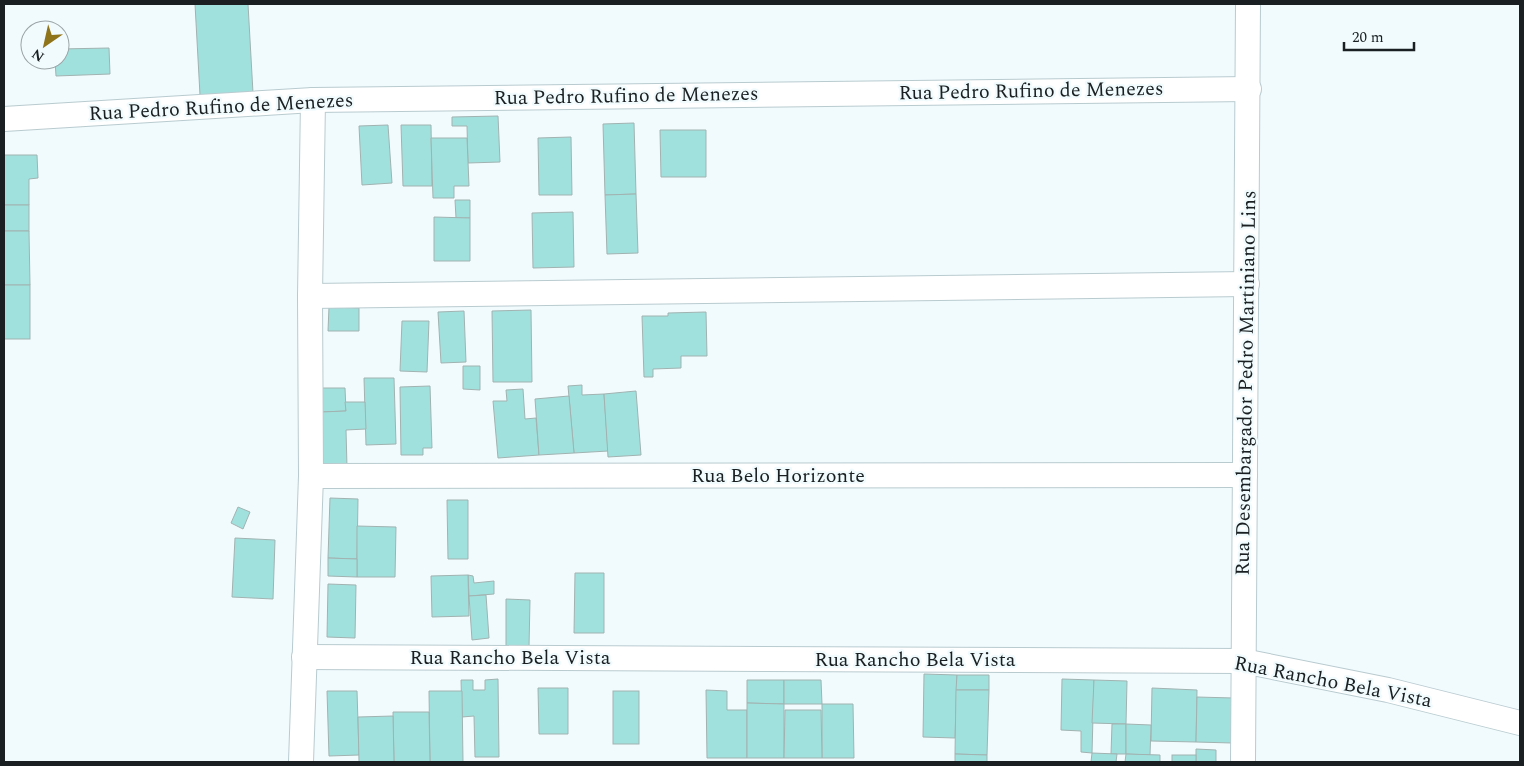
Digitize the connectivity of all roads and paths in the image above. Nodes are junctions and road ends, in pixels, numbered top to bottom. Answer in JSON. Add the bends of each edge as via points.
{"nodes":[{"id":1,"x":1248,"y":4,"type":"edge"},
{"id":2,"x":1249,"y":89,"type":"junction"},
{"id":3,"x":313,"y":100,"type":"junction"},
{"id":4,"x":4,"y":119,"type":"edge"},
{"id":5,"x":1247,"y":284,"type":"junction"},
{"id":6,"x":310,"y":296,"type":"junction"},
{"id":7,"x":1245,"y":475,"type":"junction"},
{"id":8,"x":311,"y":476,"type":"junction"},
{"id":9,"x":304,"y":657,"type":"junction"},
{"id":10,"x":1243,"y":661,"type":"junction"},
{"id":11,"x":1520,"y":723,"type":"edge"},
{"id":12,"x":301,"y":762,"type":"edge"},
{"id":13,"x":1243,"y":762,"type":"edge"}],
"edges":[{"from":1,"to":2,"type":"street","name":"Rua Desembargador Pedro Martiniano Lins"},
{"from":2,"to":3,"type":"street","name":"Rua Pedro Rufino de Menezes"},
{"from":2,"to":5,"type":"street","name":"Rua Desembargador Pedro Martiniano Lins"},
{"from":3,"to":4,"type":"street","name":"Rua Pedro Rufino de Menezes"},
{"from":3,"to":6,"type":"street"},
{"from":5,"to":6,"type":"street"},
{"from":5,"to":7,"type":"street","name":"Rua Desembargador Pedro Martiniano Lins"},
{"from":6,"to":8,"type":"street"},
{"from":7,"to":8,"type":"street","name":"Rua Belo Horizonte"},
{"from":7,"to":10,"type":"street","name":"Rua Desembargador Pedro Martiniano Lins"},
{"from":8,"to":9,"type":"street"},
{"from":9,"to":10,"type":"street","name":"Rua Rancho Bela Vista"},
{"from":9,"to":12,"type":"street"},
{"from":10,"to":11,"type":"street","name":"Rua Rancho Bela Vista","via":[[1388,690]]},
{"from":10,"to":13,"type":"street","name":"Rua Desembargador Pedro Martiniano Lins"}]}
